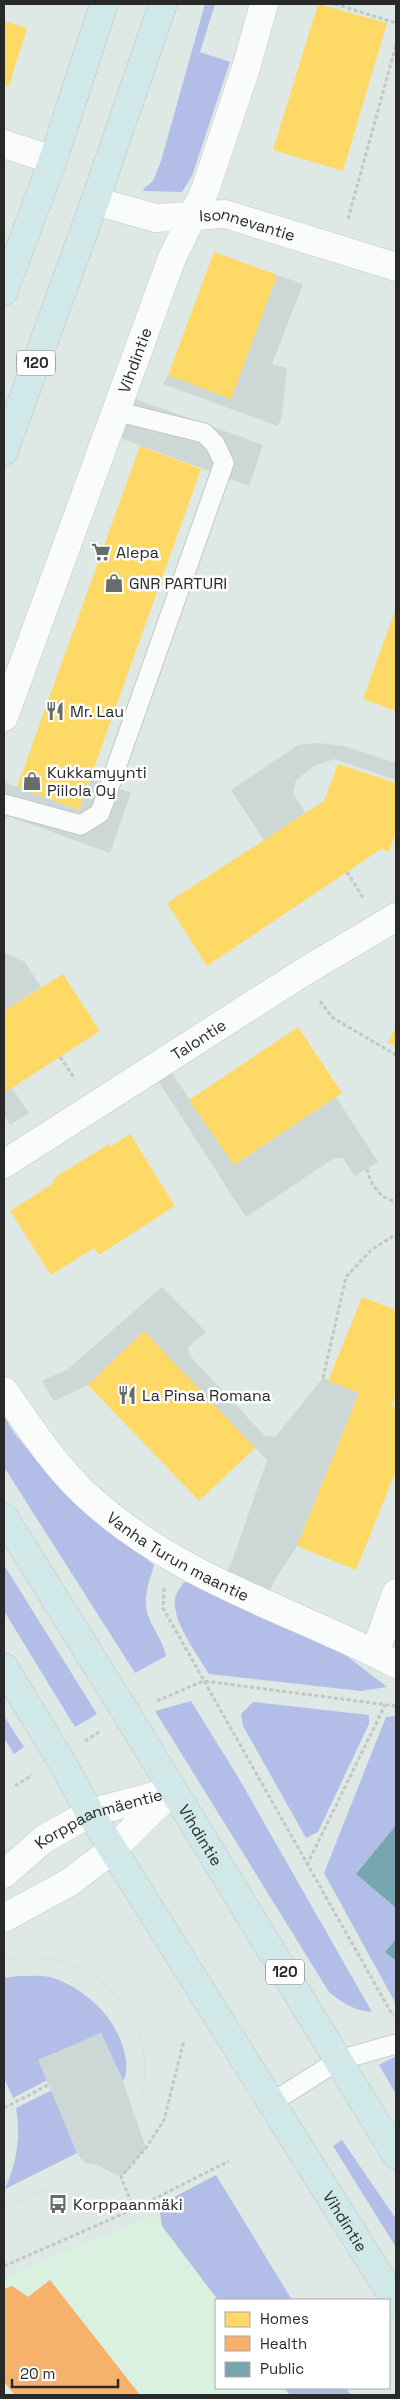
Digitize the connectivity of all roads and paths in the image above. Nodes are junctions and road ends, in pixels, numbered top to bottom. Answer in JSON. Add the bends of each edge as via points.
{"nodes":[{"id":1,"x":104,"y":4,"type":"edge"},
{"id":2,"x":163,"y":4,"type":"edge"},
{"id":3,"x":264,"y":4,"type":"edge"},
{"id":4,"x":335,"y":4,"type":"edge"},
{"id":5,"x":396,"y":23,"type":"edge"},
{"id":6,"x":396,"y":45,"type":"edge"},
{"id":7,"x":4,"y":144,"type":"edge"},
{"id":8,"x":53,"y":160,"type":"junction"},
{"id":9,"x":95,"y":201,"type":"junction"},
{"id":10,"x":191,"y":216,"type":"junction"},
{"id":11,"x":340,"y":250,"type":"junction"},
{"id":12,"x":396,"y":267,"type":"edge"},
{"id":13,"x":4,"y":291,"type":"edge"},
{"id":14,"x":116,"y":411,"type":"junction"},
{"id":15,"x":4,"y":452,"type":"edge"},
{"id":16,"x":4,"y":717,"type":"edge"},
{"id":17,"x":4,"y":804,"type":"edge"},
{"id":18,"x":347,"y":872,"type":"dead end"},
{"id":19,"x":366,"y":902,"type":"dead end"},
{"id":20,"x":396,"y":917,"type":"edge"},
{"id":21,"x":302,"y":973,"type":"junction"},
{"id":22,"x":396,"y":1055,"type":"edge"},
{"id":23,"x":60,"y":1056,"type":"dead end"},
{"id":24,"x":78,"y":1082,"type":"dead end"},
{"id":25,"x":4,"y":1164,"type":"edge"},
{"id":26,"x":367,"y":1169,"type":"dead end"},
{"id":27,"x":396,"y":1201,"type":"edge"},
{"id":28,"x":396,"y":1234,"type":"edge"},
{"id":29,"x":323,"y":1378,"type":"dead end"},
{"id":30,"x":4,"y":1391,"type":"edge"},
{"id":31,"x":4,"y":1517,"type":"edge"},
{"id":32,"x":180,"y":1563,"type":"junction"},
{"id":33,"x":396,"y":1593,"type":"edge"},
{"id":34,"x":385,"y":1659,"type":"edge"},
{"id":35,"x":4,"y":1667,"type":"edge"},
{"id":36,"x":203,"y":1681,"type":"junction"},
{"id":37,"x":152,"y":1703,"type":"dead end"},
{"id":38,"x":385,"y":1705,"type":"junction"},
{"id":39,"x":396,"y":1706,"type":"edge"},
{"id":40,"x":173,"y":1790,"type":"junction"},
{"id":41,"x":90,"y":1813,"type":"junction"},
{"id":42,"x":113,"y":1849,"type":"junction"},
{"id":43,"x":307,"y":1865,"type":"junction"},
{"id":44,"x":4,"y":1874,"type":"edge"},
{"id":45,"x":4,"y":1918,"type":"edge"},
{"id":46,"x":396,"y":2021,"type":"edge"},
{"id":47,"x":184,"y":2040,"type":"dead end"},
{"id":48,"x":396,"y":2044,"type":"edge"},
{"id":49,"x":339,"y":2060,"type":"junction"},
{"id":50,"x":50,"y":2084,"type":"dead end"},
{"id":51,"x":271,"y":2103,"type":"junction"},
{"id":52,"x":4,"y":2108,"type":"edge"},
{"id":53,"x":396,"y":2155,"type":"edge"},
{"id":54,"x":229,"y":2162,"type":"dead end"},
{"id":55,"x":134,"y":2209,"type":"junction"},
{"id":56,"x":4,"y":2266,"type":"edge"},
{"id":57,"x":393,"y":2300,"type":"edge"}],
"edges":[{"from":1,"to":8,"type":"main road"},
{"from":2,"to":9,"type":"main road","number":"120"},
{"from":3,"to":10,"type":"street","name":"Vihdintie","via":[[208,180]]},
{"from":4,"to":5,"type":"path"},
{"from":6,"to":11,"type":"path"},
{"from":7,"to":8,"type":"street"},
{"from":8,"to":13,"type":"main road"},
{"from":9,"to":10,"type":"street","name":"Isonnevantie","via":[[156,218]]},
{"from":9,"to":15,"type":"main road","number":"120"},
{"from":10,"to":11,"type":"street","name":"Isonnevantie","via":[[225,214]]},
{"from":10,"to":14,"type":"street","name":"Vihdintie","via":[[172,258]]},
{"from":11,"to":12,"type":"street","name":"Isonnevantie"},
{"from":14,"to":16,"type":"street","name":"Vihdintie"},
{"from":14,"to":17,"type":"lane","via":[[204,433],[215,444],[224,463],[100,813],[81,825]]},
{"from":18,"to":19,"type":"path"},
{"from":20,"to":21,"type":"street","name":"Talontie"},
{"from":21,"to":22,"type":"path","via":[[333,1018]]},
{"from":21,"to":25,"type":"street","name":"Talontie"},
{"from":23,"to":24,"type":"path"},
{"from":26,"to":27,"type":"path","via":[[370,1182],[378,1192]]},
{"from":28,"to":29,"type":"path","via":[[370,1250],[346,1278]]},
{"from":30,"to":32,"type":"street","name":"Vanha Turun maantie","via":[[42,1448],[82,1491],[105,1512]]},
{"from":31,"to":40,"type":"main road","name":"Vihdintie","number":"120"},
{"from":32,"to":34,"type":"street","name":"Vanha Turun maantie","via":[[242,1595]]},
{"from":32,"to":36,"type":"path","via":[[162,1591],[163,1608]]},
{"from":33,"to":34,"type":"street"},
{"from":35,"to":41,"type":"main road","name":"Vihdintie"},
{"from":36,"to":37,"type":"path"},
{"from":36,"to":38,"type":"path"},
{"from":36,"to":43,"type":"path"},
{"from":38,"to":39,"type":"path"},
{"from":38,"to":43,"type":"path"},
{"from":40,"to":41,"type":"street","name":"Korppaanmäentie"},
{"from":40,"to":42,"type":"street","name":"Korppaanmäentie"},
{"from":40,"to":49,"type":"main road","name":"Vihdintie","number":"120"},
{"from":41,"to":42,"type":"main road","name":"Vihdintie"},
{"from":41,"to":44,"type":"street","name":"Korppaanmäentie","via":[[44,1840]]},
{"from":42,"to":45,"type":"street","name":"Korppaanmäentie","via":[[70,1882]]},
{"from":42,"to":51,"type":"main road","name":"Vihdintie"},
{"from":43,"to":46,"type":"path"},
{"from":47,"to":55,"type":"path","via":[[164,2120],[121,2178]]},
{"from":48,"to":49,"type":"lane"},
{"from":49,"to":51,"type":"lane"},
{"from":49,"to":53,"type":"main road","name":"Vihdintie","number":"120"},
{"from":50,"to":52,"type":"path"},
{"from":51,"to":57,"type":"main road","name":"Vihdintie"},
{"from":54,"to":55,"type":"path"},
{"from":55,"to":56,"type":"path"}]}
